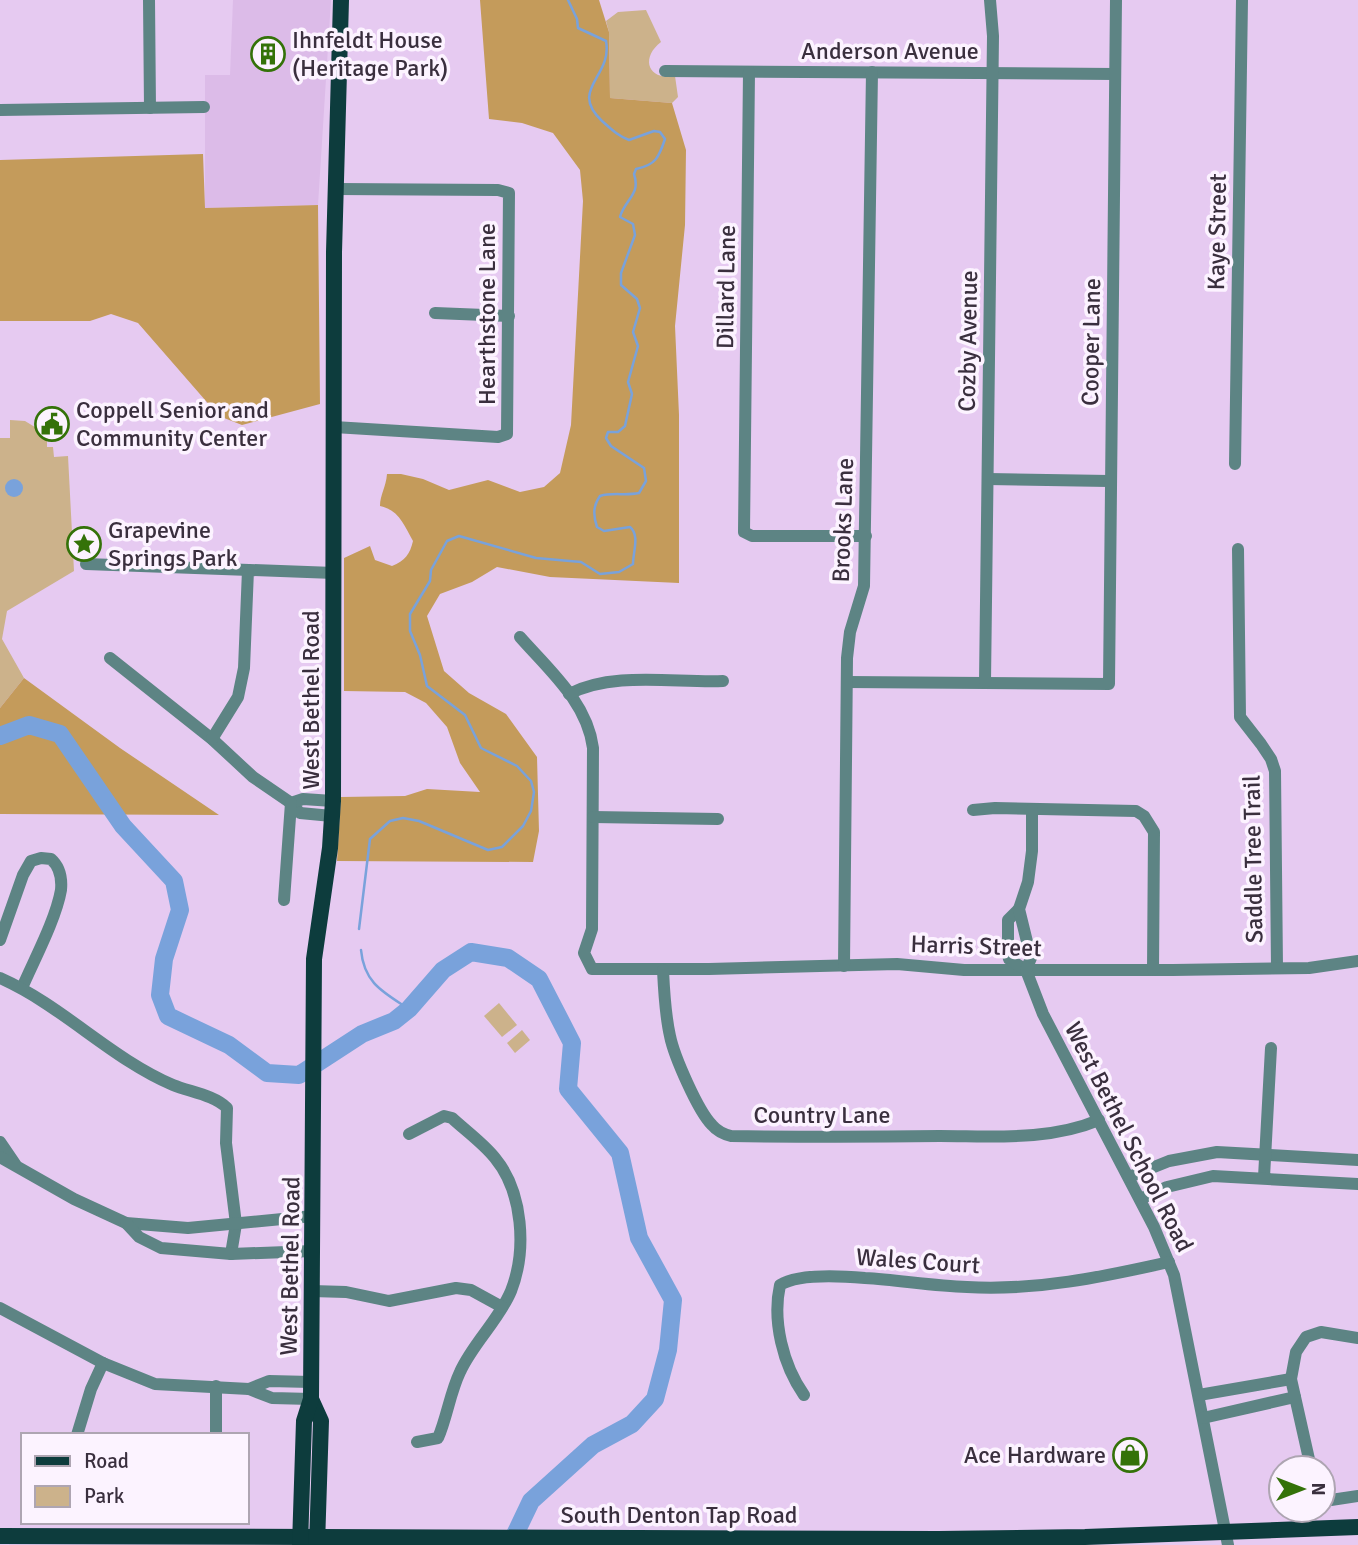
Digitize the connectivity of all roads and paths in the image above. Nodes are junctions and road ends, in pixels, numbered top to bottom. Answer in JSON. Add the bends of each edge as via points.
{"nodes":[{"id":1,"x":149,"y":0,"type":"edge"},
{"id":2,"x":341,"y":0,"type":"edge"},
{"id":3,"x":990,"y":0,"type":"edge"},
{"id":4,"x":1116,"y":0,"type":"edge"},
{"id":5,"x":1242,"y":0,"type":"edge"},
{"id":6,"x":666,"y":71,"type":"dead end"},
{"id":7,"x":993,"y":71,"type":"junction"},
{"id":8,"x":749,"y":72,"type":"junction"},
{"id":9,"x":872,"y":72,"type":"junction"},
{"id":10,"x":1115,"y":74,"type":"junction"},
{"id":11,"x":204,"y":107,"type":"dead end"},
{"id":12,"x":150,"y":108,"type":"junction"},
{"id":13,"x":0,"y":110,"type":"edge"},
{"id":14,"x":337,"y":189,"type":"junction"},
{"id":15,"x":435,"y":313,"type":"dead end"},
{"id":16,"x":509,"y":316,"type":"junction"},
{"id":17,"x":334,"y":427,"type":"junction"},
{"id":18,"x":1235,"y":464,"type":"dead end"},
{"id":19,"x":988,"y":479,"type":"junction"},
{"id":20,"x":1109,"y":481,"type":"junction"},
{"id":21,"x":866,"y":536,"type":"junction"},
{"id":22,"x":1238,"y":549,"type":"dead end"},
{"id":23,"x":86,"y":564,"type":"dead end"},
{"id":24,"x":248,"y":570,"type":"junction"},
{"id":25,"x":334,"y":573,"type":"junction"},
{"id":26,"x":520,"y":637,"type":"dead end"},
{"id":27,"x":110,"y":658,"type":"dead end"},
{"id":28,"x":723,"y":681,"type":"dead end"},
{"id":29,"x":847,"y":682,"type":"junction"},
{"id":30,"x":985,"y":682,"type":"junction"},
{"id":31,"x":569,"y":694,"type":"junction"},
{"id":32,"x":212,"y":739,"type":"junction"},
{"id":33,"x":292,"y":803,"type":"junction"},
{"id":34,"x":332,"y":808,"type":"junction"},
{"id":35,"x":1032,"y":808,"type":"junction"},
{"id":36,"x":973,"y":810,"type":"dead end"},
{"id":37,"x":593,"y":817,"type":"junction"},
{"id":38,"x":719,"y":819,"type":"dead end"},
{"id":39,"x":284,"y":900,"type":"dead end"},
{"id":40,"x":1019,"y":909,"type":"junction"},
{"id":41,"x":0,"y":940,"type":"edge"},
{"id":42,"x":1358,"y":961,"type":"edge"},
{"id":43,"x":844,"y":967,"type":"junction"},
{"id":44,"x":1277,"y":968,"type":"junction"},
{"id":45,"x":663,"y":970,"type":"junction"},
{"id":46,"x":1026,"y":970,"type":"junction"},
{"id":47,"x":1153,"y":970,"type":"junction"},
{"id":48,"x":0,"y":978,"type":"edge"},
{"id":49,"x":22,"y":988,"type":"junction"},
{"id":50,"x":1271,"y":1048,"type":"dead end"},
{"id":51,"x":1099,"y":1120,"type":"junction"},
{"id":52,"x":409,"y":1134,"type":"dead end"},
{"id":53,"x":0,"y":1142,"type":"edge"},
{"id":54,"x":1266,"y":1154,"type":"junction"},
{"id":55,"x":0,"y":1157,"type":"edge"},
{"id":56,"x":1358,"y":1160,"type":"edge"},
{"id":57,"x":18,"y":1167,"type":"junction"},
{"id":58,"x":1129,"y":1177,"type":"junction"},
{"id":59,"x":1264,"y":1177,"type":"junction"},
{"id":60,"x":1358,"y":1184,"type":"edge"},
{"id":61,"x":1140,"y":1199,"type":"junction"},
{"id":62,"x":313,"y":1216,"type":"junction"},
{"id":63,"x":126,"y":1223,"type":"junction"},
{"id":64,"x":236,"y":1224,"type":"junction"},
{"id":65,"x":313,"y":1251,"type":"junction"},
{"id":66,"x":231,"y":1254,"type":"junction"},
{"id":67,"x":1169,"y":1262,"type":"junction"},
{"id":68,"x":312,"y":1291,"type":"junction"},
{"id":69,"x":502,"y":1307,"type":"junction"},
{"id":70,"x":0,"y":1308,"type":"edge"},
{"id":71,"x":1358,"y":1338,"type":"edge"},
{"id":72,"x":103,"y":1363,"type":"junction"},
{"id":73,"x":1291,"y":1379,"type":"junction"},
{"id":74,"x":311,"y":1382,"type":"junction"},
{"id":75,"x":216,"y":1386,"type":"junction"},
{"id":76,"x":249,"y":1389,"type":"junction"},
{"id":77,"x":804,"y":1395,"type":"dead end"},
{"id":78,"x":1199,"y":1395,"type":"junction"},
{"id":79,"x":1295,"y":1397,"type":"junction"},
{"id":80,"x":311,"y":1399,"type":"junction"},
{"id":81,"x":1203,"y":1418,"type":"junction"},
{"id":82,"x":78,"y":1433,"type":"edge"},
{"id":83,"x":216,"y":1433,"type":"edge"},
{"id":84,"x":417,"y":1442,"type":"dead end"},
{"id":85,"x":1308,"y":1454,"type":"edge"},
{"id":86,"x":1358,"y":1496,"type":"edge"},
{"id":87,"x":1337,"y":1497,"type":"edge"},
{"id":88,"x":1358,"y":1527,"type":"edge"},
{"id":89,"x":0,"y":1536,"type":"edge"},
{"id":90,"x":1227,"y":1538,"type":"edge"},
{"id":91,"x":60,"y":1540,"type":"edge"},
{"id":92,"x":309,"y":1540,"type":"edge"},
{"id":93,"x":604,"y":1541,"type":"edge"},
{"id":94,"x":814,"y":1542,"type":"edge"},
{"id":95,"x":936,"y":1542,"type":"edge"}],
"edges":[{"from":1,"to":12,"type":"street"},
{"from":2,"to":14,"type":"main road","name":"West Bethel Road"},
{"from":3,"to":7,"type":"street","name":"Cozby Avenue"},
{"from":4,"to":10,"type":"street","name":"Cooper Lane"},
{"from":5,"to":18,"type":"street","name":"Kaye Street"},
{"from":6,"to":8,"type":"street","name":"Anderson Avenue"},
{"from":7,"to":9,"type":"street","name":"Anderson Avenue"},
{"from":7,"to":10,"type":"street","name":"Anderson Avenue"},
{"from":7,"to":19,"type":"street","name":"Cozby Avenue"},
{"from":8,"to":9,"type":"street","name":"Anderson Avenue"},
{"from":8,"to":21,"type":"street","name":"Dillard Lane","via":[[744,532],[752,536]]},
{"from":9,"to":21,"type":"street","name":"Brooks Lane"},
{"from":10,"to":20,"type":"street","name":"Cooper Lane"},
{"from":11,"to":12,"type":"street"},
{"from":12,"to":13,"type":"street"},
{"from":14,"to":16,"type":"street","name":"Hearthstone Lane","via":[[509,193]]},
{"from":14,"to":17,"type":"main road","name":"West Bethel Road"},
{"from":15,"to":16,"type":"street"},
{"from":16,"to":17,"type":"street","name":"Hearthstone Lane","via":[[507,434]]},
{"from":17,"to":25,"type":"main road","name":"West Bethel Road"},
{"from":19,"to":20,"type":"street"},
{"from":19,"to":30,"type":"street","name":"Cozby Avenue"},
{"from":20,"to":30,"type":"street","name":"Cooper Lane","via":[[1109,684]]},
{"from":21,"to":29,"type":"street","name":"Brooks Lane","via":[[864,586],[850,632]]},
{"from":22,"to":44,"type":"street","name":"Saddle Tree Trail","via":[[1240,718],[1266,751],[1275,771]]},
{"from":23,"to":24,"type":"street"},
{"from":24,"to":25,"type":"street"},
{"from":24,"to":32,"type":"street","via":[[244,668],[238,697]]},
{"from":25,"to":34,"type":"main road","name":"West Bethel Road"},
{"from":26,"to":31,"type":"street"},
{"from":27,"to":32,"type":"street"},
{"from":28,"to":31,"type":"street","via":[[612,680]]},
{"from":29,"to":30,"type":"street"},
{"from":29,"to":43,"type":"street","name":"Brooks Lane"},
{"from":31,"to":37,"type":"street","via":[[591,732]]},
{"from":32,"to":33,"type":"street","via":[[253,777]]},
{"from":33,"to":34,"type":"street","via":[[300,813]]},
{"from":33,"to":39,"type":"street"},
{"from":34,"to":62,"type":"main road","name":"West Bethel Road","via":[[314,959]]},
{"from":35,"to":36,"type":"street"},
{"from":35,"to":40,"type":"street","via":[[1028,883]]},
{"from":35,"to":47,"type":"street","via":[[1136,811],[1150,822],[1154,831]]},
{"from":37,"to":38,"type":"street"},
{"from":37,"to":45,"type":"street","name":"Harris Street","via":[[592,929],[584,953],[592,969]]},
{"from":40,"to":46,"type":"street","via":[[1031,958]]},
{"from":40,"to":46,"type":"street","via":[[1008,920],[1008,955]]},
{"from":41,"to":49,"type":"street","via":[[31,861],[51,859],[59,869],[61,889]]},
{"from":42,"to":44,"type":"street","name":"Harris Street"},
{"from":43,"to":45,"type":"street","name":"Harris Street"},
{"from":43,"to":46,"type":"street","name":"Harris Street","via":[[897,964]]},
{"from":44,"to":47,"type":"street","name":"Harris Street"},
{"from":45,"to":51,"type":"street","name":"Country Lane","via":[[673,1044],[710,1124],[731,1136],[1040,1135],[1078,1129]]},
{"from":46,"to":47,"type":"street","name":"Harris Street"},
{"from":46,"to":51,"type":"street","name":"West Bethel School Road","via":[[1043,1014]]},
{"from":48,"to":49,"type":"street"},
{"from":49,"to":64,"type":"street","via":[[123,1060],[227,1108],[226,1143]]},
{"from":50,"to":54,"type":"street"},
{"from":51,"to":58,"type":"street","name":"West Bethel School Road"},
{"from":52,"to":69,"type":"street","via":[[443,1116],[452,1118],[494,1157],[510,1181],[518,1212],[519,1257]]},
{"from":53,"to":57,"type":"street"},
{"from":54,"to":56,"type":"street"},
{"from":54,"to":58,"type":"street","via":[[1195,1154]]},
{"from":54,"to":59,"type":"street"},
{"from":55,"to":57,"type":"street"},
{"from":57,"to":63,"type":"street"},
{"from":58,"to":61,"type":"street","name":"West Bethel School Road"},
{"from":59,"to":60,"type":"street"},
{"from":59,"to":61,"type":"street","via":[[1190,1180]]},
{"from":61,"to":67,"type":"street","name":"West Bethel School Road"},
{"from":62,"to":64,"type":"street"},
{"from":62,"to":65,"type":"main road","name":"West Bethel Road"},
{"from":63,"to":64,"type":"street","via":[[188,1228]]},
{"from":63,"to":66,"type":"street","via":[[139,1237],[161,1248]]},
{"from":64,"to":66,"type":"street"},
{"from":65,"to":66,"type":"street"},
{"from":65,"to":68,"type":"main road","name":"West Bethel Road"},
{"from":67,"to":77,"type":"street","name":"Wales Court","via":[[1041,1286],[967,1287],[849,1276],[790,1279],[780,1285],[778,1297],[782,1344],[793,1379]]},
{"from":67,"to":78,"type":"street","name":"West Bethel School Road","via":[[1179,1290]]},
{"from":68,"to":69,"type":"street","via":[[389,1301],[456,1287]]},
{"from":68,"to":74,"type":"main road","name":"West Bethel Road"},
{"from":69,"to":84,"type":"street","via":[[460,1372],[438,1438]]},
{"from":70,"to":72,"type":"street"},
{"from":71,"to":73,"type":"street","via":[[1321,1332],[1306,1337],[1296,1352]]},
{"from":72,"to":75,"type":"street","via":[[155,1384]]},
{"from":72,"to":82,"type":"street"},
{"from":73,"to":78,"type":"street"},
{"from":73,"to":79,"type":"street"},
{"from":74,"to":76,"type":"street","via":[[269,1381]]},
{"from":74,"to":80,"type":"main road","name":"West Bethel Road"},
{"from":75,"to":76,"type":"street"},
{"from":75,"to":83,"type":"street"},
{"from":76,"to":80,"type":"street","via":[[272,1398]]},
{"from":78,"to":81,"type":"street","name":"West Bethel School Road"},
{"from":79,"to":81,"type":"street"},
{"from":79,"to":85,"type":"street"},
{"from":80,"to":92,"type":"main road","name":"West Bethel Road","via":[[321,1421]]},
{"from":81,"to":90,"type":"street","name":"West Bethel School Road"},
{"from":86,"to":87,"type":"street"},
{"from":88,"to":90,"type":"main road","name":"South Denton Tap Road"},
{"from":89,"to":91,"type":"main road","name":"South Denton Tap Road"},
{"from":90,"to":95,"type":"main road","name":"South Denton Tap Road"},
{"from":91,"to":92,"type":"main road","name":"South Denton Tap Road"},
{"from":92,"to":93,"type":"main road","name":"South Denton Tap Road","via":[[472,1536]]},
{"from":93,"to":94,"type":"main road","name":"South Denton Tap Road"},
{"from":94,"to":95,"type":"main road","name":"South Denton Tap Road"}]}
